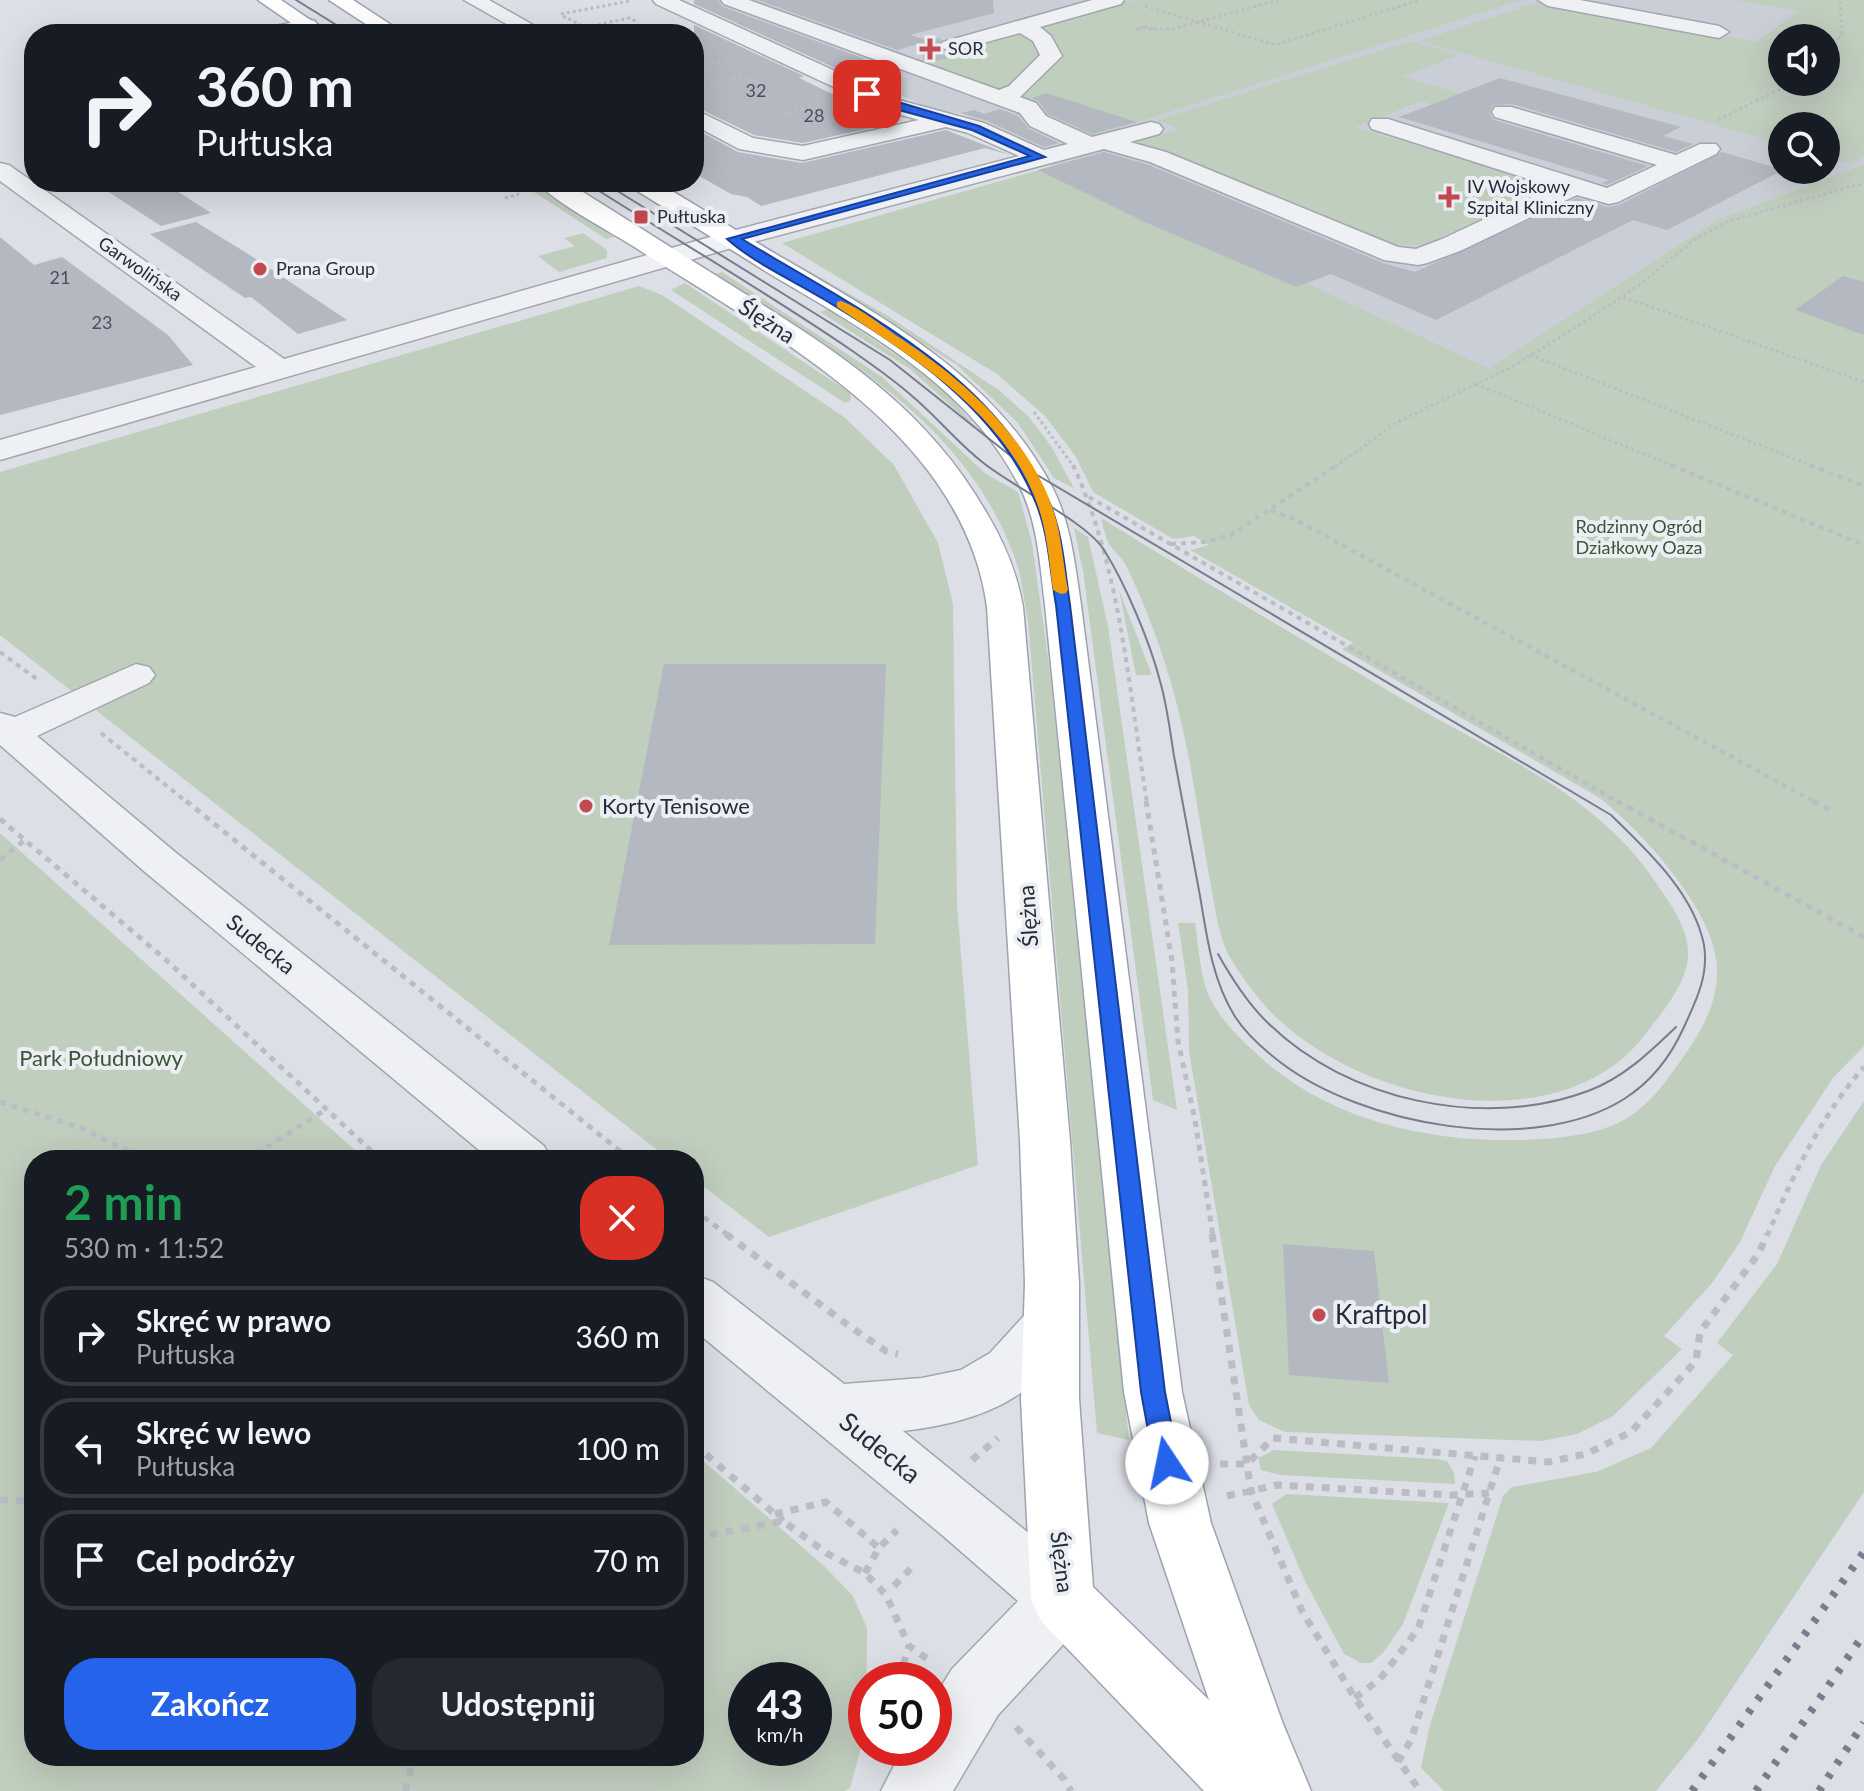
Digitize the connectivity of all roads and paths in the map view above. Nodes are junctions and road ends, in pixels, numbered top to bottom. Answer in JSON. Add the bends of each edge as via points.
{"nodes":[{"id":1,"x":268,"y":0,"type":"edge"},
{"id":2,"x":339,"y":0,"type":"edge"},
{"id":3,"x":474,"y":0,"type":"edge"},
{"id":4,"x":633,"y":0,"type":"edge"},
{"id":5,"x":663,"y":0,"type":"edge"},
{"id":6,"x":776,"y":0,"type":"edge"},
{"id":7,"x":837,"y":0,"type":"edge"},
{"id":8,"x":1114,"y":0,"type":"edge"},
{"id":9,"x":1278,"y":0,"type":"edge"},
{"id":10,"x":1420,"y":0,"type":"edge"},
{"id":11,"x":1548,"y":0,"type":"edge"},
{"id":12,"x":1840,"y":0,"type":"edge"},
{"id":13,"x":741,"y":3,"type":"edge"},
{"id":14,"x":1141,"y":4,"type":"dead end"},
{"id":15,"x":873,"y":12,"type":"dead end"},
{"id":16,"x":560,"y":14,"type":"dead end"},
{"id":17,"x":1202,"y":22,"type":"junction"},
{"id":18,"x":305,"y":24,"type":"edge"},
{"id":19,"x":379,"y":24,"type":"edge"},
{"id":20,"x":520,"y":24,"type":"edge"},
{"id":21,"x":600,"y":24,"type":"edge"},
{"id":22,"x":641,"y":24,"type":"edge"},
{"id":23,"x":1021,"y":26,"type":"junction"},
{"id":24,"x":1706,"y":27,"type":"dead end"},
{"id":25,"x":1154,"y":29,"type":"dead end"},
{"id":26,"x":950,"y":46,"type":"tunnel mouth"},
{"id":27,"x":1840,"y":46,"type":"edge"},
{"id":28,"x":922,"y":54,"type":"tunnel mouth"},
{"id":29,"x":896,"y":61,"type":"junction"},
{"id":30,"x":704,"y":86,"type":"edge"},
{"id":31,"x":704,"y":87,"type":"edge"},
{"id":32,"x":768,"y":87,"type":"dead end"},
{"id":33,"x":712,"y":91,"type":"dead end"},
{"id":34,"x":1773,"y":96,"type":"edge"},
{"id":35,"x":999,"y":97,"type":"junction"},
{"id":36,"x":795,"y":104,"type":"dead end"},
{"id":37,"x":1503,"y":112,"type":"dead end"},
{"id":38,"x":776,"y":116,"type":"dead end"},
{"id":39,"x":945,"y":120,"type":"junction"},
{"id":40,"x":704,"y":121,"type":"edge"},
{"id":41,"x":1380,"y":124,"type":"dead end"},
{"id":42,"x":1151,"y":129,"type":"dead end"},
{"id":43,"x":1707,"y":138,"type":"joint"},
{"id":44,"x":1095,"y":143,"type":"junction"},
{"id":45,"x":1677,"y":146,"type":"junction"},
{"id":46,"x":1040,"y":157,"type":"junction"},
{"id":47,"x":1864,"y":183,"type":"edge"},
{"id":48,"x":1576,"y":186,"type":"junction"},
{"id":49,"x":41,"y":192,"type":"edge"},
{"id":50,"x":566,"y":192,"type":"edge"},
{"id":51,"x":656,"y":192,"type":"edge"},
{"id":52,"x":733,"y":239,"type":"junction"},
{"id":53,"x":669,"y":258,"type":"junction"},
{"id":54,"x":1622,"y":296,"type":"junction"},
{"id":55,"x":1530,"y":355,"type":"junction"},
{"id":56,"x":280,"y":370,"type":"junction"},
{"id":57,"x":1864,"y":382,"type":"edge"},
{"id":58,"x":1475,"y":383,"type":"junction"},
{"id":59,"x":0,"y":450,"type":"edge"},
{"id":60,"x":1864,"y":486,"type":"edge"},
{"id":61,"x":1088,"y":497,"type":"dead end"},
{"id":62,"x":1271,"y":510,"type":"junction"},
{"id":63,"x":1170,"y":544,"type":"junction"},
{"id":64,"x":1864,"y":545,"type":"edge"},
{"id":65,"x":0,"y":652,"type":"edge"},
{"id":66,"x":136,"y":675,"type":"dead end"},
{"id":67,"x":71,"y":706,"type":"junction"},
{"id":68,"x":6,"y":729,"type":"edge"},
{"id":69,"x":1829,"y":810,"type":"dead end"},
{"id":70,"x":0,"y":819,"type":"edge"},
{"id":71,"x":26,"y":839,"type":"junction"},
{"id":72,"x":0,"y":860,"type":"edge"},
{"id":73,"x":1864,"y":937,"type":"edge"},
{"id":74,"x":1864,"y":1067,"type":"edge"},
{"id":75,"x":0,"y":1102,"type":"edge"},
{"id":76,"x":325,"y":1110,"type":"junction"},
{"id":77,"x":126,"y":1150,"type":"edge"},
{"id":78,"x":262,"y":1150,"type":"edge"},
{"id":79,"x":370,"y":1150,"type":"edge"},
{"id":80,"x":514,"y":1150,"type":"edge"},
{"id":81,"x":619,"y":1150,"type":"edge"},
{"id":82,"x":704,"y":1217,"type":"edge"},
{"id":83,"x":704,"y":1306,"type":"edge"},
{"id":84,"x":1051,"y":1324,"type":"junction"},
{"id":85,"x":914,"y":1359,"type":"dead end"},
{"id":86,"x":833,"y":1410,"type":"junction"},
{"id":87,"x":1000,"y":1436,"type":"dead end"},
{"id":88,"x":704,"y":1453,"type":"edge"},
{"id":89,"x":1475,"y":1456,"type":"junction"},
{"id":90,"x":1500,"y":1459,"type":"junction"},
{"id":91,"x":961,"y":1468,"type":"dead end"},
{"id":92,"x":1251,"y":1491,"type":"junction"},
{"id":93,"x":1489,"y":1493,"type":"junction"},
{"id":94,"x":1465,"y":1494,"type":"junction"},
{"id":95,"x":0,"y":1500,"type":"edge"},
{"id":96,"x":24,"y":1501,"type":"edge"},
{"id":97,"x":775,"y":1514,"type":"junction"},
{"id":98,"x":783,"y":1521,"type":"junction"},
{"id":99,"x":895,"y":1532,"type":"dead end"},
{"id":100,"x":704,"y":1536,"type":"edge"},
{"id":101,"x":879,"y":1548,"type":"junction"},
{"id":102,"x":913,"y":1566,"type":"dead end"},
{"id":103,"x":865,"y":1573,"type":"junction"},
{"id":104,"x":894,"y":1586,"type":"dead end"},
{"id":105,"x":1063,"y":1600,"type":"junction"},
{"id":106,"x":909,"y":1646,"type":"junction"},
{"id":107,"x":931,"y":1661,"type":"dead end"},
{"id":108,"x":904,"y":1662,"type":"edge"},
{"id":109,"x":1355,"y":1698,"type":"junction"},
{"id":110,"x":1013,"y":1724,"type":"dead end"},
{"id":111,"x":1398,"y":1762,"type":"junction"},
{"id":112,"x":411,"y":1766,"type":"edge"},
{"id":113,"x":405,"y":1791,"type":"edge"},
{"id":114,"x":915,"y":1791,"type":"edge"},
{"id":115,"x":1071,"y":1791,"type":"edge"},
{"id":116,"x":1252,"y":1791,"type":"edge"},
{"id":117,"x":1277,"y":1791,"type":"edge"},
{"id":118,"x":1420,"y":1791,"type":"edge"}],
"edges":[{"from":1,"to":18,"type":"main road"},
{"from":2,"to":19,"type":"main road"},
{"from":3,"to":20,"type":"street"},
{"from":4,"to":16,"type":"path"},
{"from":5,"to":39,"type":"street","via":[[891,105]]},
{"from":6,"to":13,"type":"street"},
{"from":7,"to":15,"type":"path"},
{"from":8,"to":23,"type":"street"},
{"from":9,"to":17,"type":"path"},
{"from":10,"to":17,"type":"path","via":[[1275,45]]},
{"from":11,"to":24,"type":"street"},
{"from":12,"to":27,"type":"path"},
{"from":13,"to":29,"type":"street"},
{"from":14,"to":17,"type":"path"},
{"from":17,"to":25,"type":"path"},
{"from":21,"to":22,"type":"path","via":[[630,18]]},
{"from":23,"to":26,"type":"street"},
{"from":23,"to":35,"type":"street","via":[[1047,42],[1051,56],[1017,91]]},
{"from":28,"to":29,"type":"street"},
{"from":29,"to":35,"type":"street"},
{"from":30,"to":32,"type":"path","via":[[746,77]]},
{"from":31,"to":33,"type":"path"},
{"from":34,"to":43,"type":"path"},
{"from":35,"to":44,"type":"street","via":[[1028,108],[1038,121]]},
{"from":36,"to":38,"type":"path","via":[[805,109]]},
{"from":37,"to":45,"type":"street","via":[[1643,152]]},
{"from":39,"to":40,"type":"street","via":[[803,153],[747,144]]},
{"from":39,"to":46,"type":"street"},
{"from":41,"to":48,"type":"street"},
{"from":42,"to":44,"type":"street"},
{"from":43,"to":45,"type":"street"},
{"from":44,"to":46,"type":"street"},
{"from":44,"to":48,"type":"street","via":[[1158,157],[1393,254],[1418,257]]},
{"from":45,"to":48,"type":"street","via":[[1609,197]]},
{"from":46,"to":52,"type":"street"},
{"from":47,"to":54,"type":"path","via":[[1729,221],[1694,240]]},
{"from":49,"to":56,"type":"street","name":"Garwolińska"},
{"from":50,"to":53,"type":"main road","name":"Ślężna"},
{"from":51,"to":52,"type":"main road"},
{"from":52,"to":53,"type":"street"},
{"from":52,"to":117,"type":"main road","via":[[873,324],[959,387],[999,428],[1043,504],[1063,605],[1153,1392],[1180,1523]]},
{"from":53,"to":56,"type":"street"},
{"from":53,"to":84,"type":"main road","name":"Ślężna","via":[[854,377],[889,406],[958,487],[995,560],[1005,607],[1033,976]]},
{"from":54,"to":55,"type":"path"},
{"from":54,"to":57,"type":"path"},
{"from":55,"to":58,"type":"path"},
{"from":55,"to":60,"type":"path"},
{"from":56,"to":59,"type":"street"},
{"from":58,"to":62,"type":"path","via":[[1396,423]]},
{"from":58,"to":64,"type":"path"},
{"from":61,"to":63,"type":"path"},
{"from":62,"to":63,"type":"path","via":[[1231,535]]},
{"from":62,"to":69,"type":"path"},
{"from":63,"to":73,"type":"path","via":[[1664,829]]},
{"from":65,"to":67,"type":"path"},
{"from":66,"to":67,"type":"street"},
{"from":67,"to":68,"type":"street"},
{"from":67,"to":81,"type":"path"},
{"from":68,"to":80,"type":"street","name":"Sudecka","via":[[160,862]]},
{"from":70,"to":71,"type":"path"},
{"from":71,"to":72,"type":"path"},
{"from":71,"to":76,"type":"path","via":[[165,959]]},
{"from":74,"to":90,"type":"path","via":[[1803,1154],[1759,1253],[1700,1332],[1696,1361],[1631,1432],[1586,1454],[1548,1462]]},
{"from":75,"to":77,"type":"path","via":[[81,1128]]},
{"from":76,"to":78,"type":"path"},
{"from":76,"to":79,"type":"path"},
{"from":82,"to":85,"type":"path","via":[[886,1351]]},
{"from":83,"to":86,"type":"street","name":"Sudecka"},
{"from":84,"to":86,"type":"street","via":[[1004,1376],[981,1387],[916,1405]]},
{"from":84,"to":105,"type":"main road","name":"Ślężna","via":[[1053,1474]]},
{"from":86,"to":105,"type":"street","name":"Sudecka"},
{"from":87,"to":91,"type":"path"},
{"from":88,"to":97,"type":"path"},
{"from":89,"to":90,"type":"path"},
{"from":89,"to":92,"type":"path","via":[[1273,1438],[1247,1464]]},
{"from":89,"to":94,"type":"path"},
{"from":90,"to":93,"type":"path"},
{"from":92,"to":94,"type":"path","via":[[1277,1485]]},
{"from":92,"to":109,"type":"path","via":[[1302,1611]]},
{"from":93,"to":94,"type":"path"},
{"from":93,"to":111,"type":"path","via":[[1411,1740]]},
{"from":94,"to":109,"type":"path","via":[[1418,1629],[1380,1679]]},
{"from":95,"to":96,"type":"path"},
{"from":97,"to":98,"type":"path"},
{"from":97,"to":101,"type":"path","via":[[826,1502]]},
{"from":98,"to":100,"type":"path"},
{"from":98,"to":103,"type":"path"},
{"from":99,"to":101,"type":"path"},
{"from":101,"to":103,"type":"path"},
{"from":102,"to":104,"type":"path"},
{"from":103,"to":106,"type":"path","via":[[886,1595]]},
{"from":105,"to":114,"type":"street","via":[[975,1692]]},
{"from":105,"to":116,"type":"main road","name":"Ślężna"},
{"from":106,"to":107,"type":"path"},
{"from":106,"to":108,"type":"path"},
{"from":109,"to":111,"type":"path"},
{"from":110,"to":115,"type":"path"},
{"from":111,"to":118,"type":"path"},
{"from":112,"to":113,"type":"path"}]}
